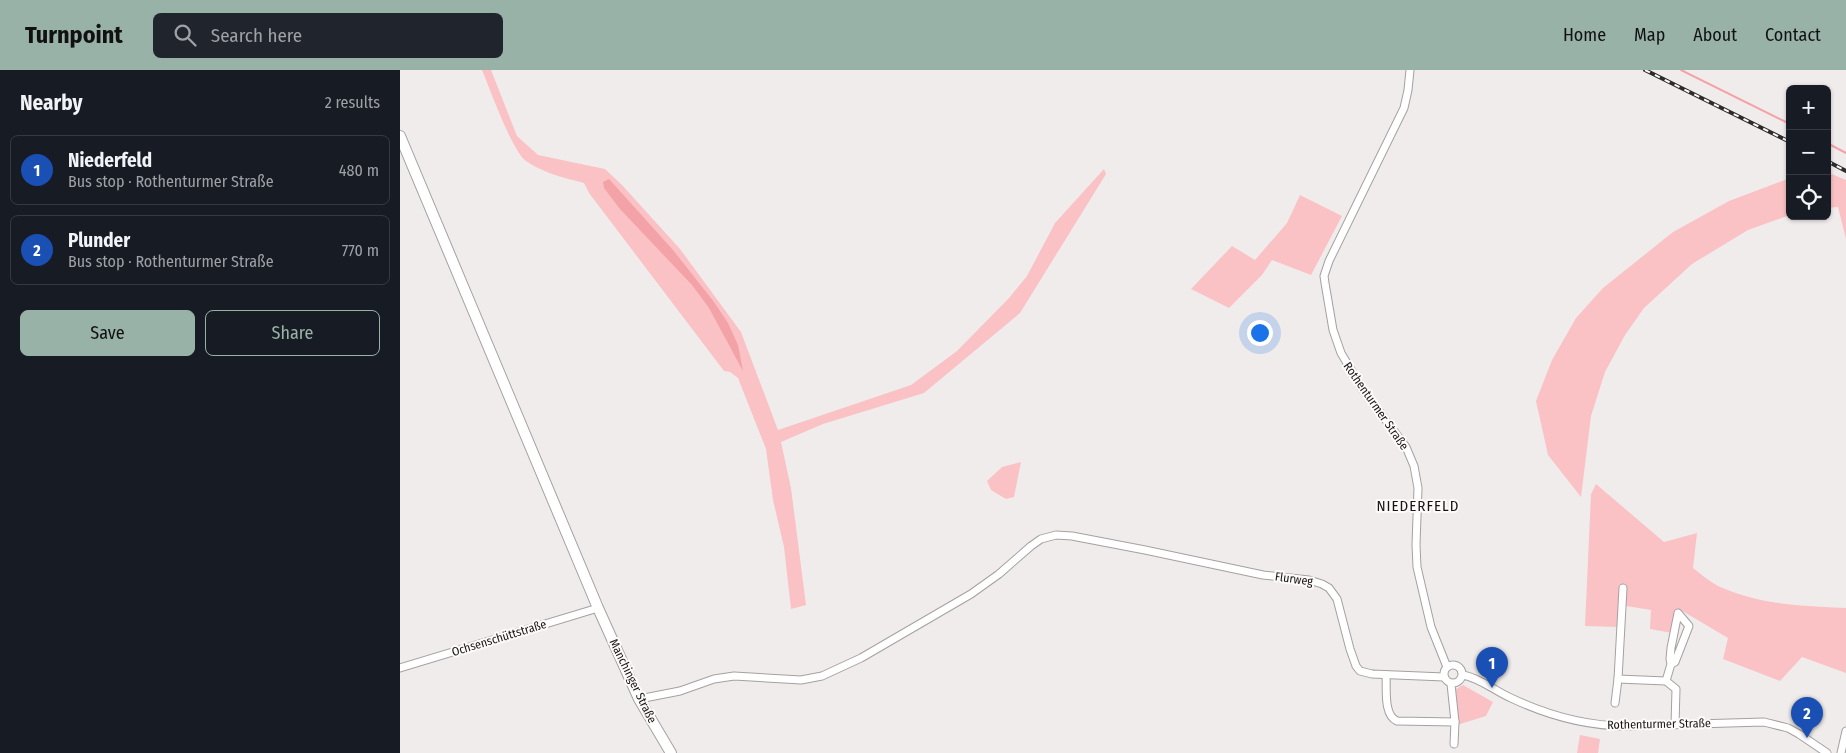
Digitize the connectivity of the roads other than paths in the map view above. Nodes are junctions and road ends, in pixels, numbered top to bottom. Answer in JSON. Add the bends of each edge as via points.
{"nodes":[{"id":1,"x":1410,"y":70,"type":"edge"},
{"id":2,"x":400,"y":136,"type":"edge"},
{"id":3,"x":1623,"y":588,"type":"dead end"},
{"id":4,"x":598,"y":608,"type":"junction"},
{"id":5,"x":1671,"y":664,"type":"junction"},
{"id":6,"x":1448,"y":667,"type":"junction"},
{"id":7,"x":400,"y":668,"type":"edge"},
{"id":8,"x":1386,"y":675,"type":"junction"},
{"id":9,"x":1463,"y":675,"type":"junction"},
{"id":10,"x":1444,"y":676,"type":"junction"},
{"id":11,"x":1618,"y":679,"type":"junction"},
{"id":12,"x":1666,"y":681,"type":"junction"},
{"id":13,"x":1451,"y":684,"type":"junction"},
{"id":14,"x":639,"y":698,"type":"junction"},
{"id":15,"x":1615,"y":703,"type":"dead end"},
{"id":16,"x":1455,"y":722,"type":"junction"},
{"id":17,"x":1675,"y":725,"type":"junction"},
{"id":18,"x":1846,"y":731,"type":"edge"},
{"id":19,"x":1454,"y":744,"type":"dead end"},
{"id":20,"x":670,"y":753,"type":"edge"},
{"id":21,"x":1827,"y":753,"type":"edge"},
{"id":22,"x":1841,"y":753,"type":"edge"}],
"edges":[{"from":1,"to":6,"type":"street","name":"Rothenturmer Straße","via":[[1404,108],[1339,238],[1324,276],[1333,330],[1341,353],[1363,390],[1406,447],[1416,472],[1417,567],[1433,634]]},
{"from":2,"to":4,"type":"main road","name":"Manchinger Straße"},
{"from":3,"to":11,"type":"street"},
{"from":4,"to":7,"type":"street","name":"Ochsenschüttstraße"},
{"from":4,"to":14,"type":"main road","name":"Manchinger Straße"},
{"from":5,"to":5,"type":"street","via":[[1671,648],[1678,613],[1689,626],[1675,662]]},
{"from":5,"to":12,"type":"street"},
{"from":6,"to":9,"type":"street","name":"Rothenturmer Straße","via":[[1458,666]]},
{"from":6,"to":10,"type":"street"},
{"from":8,"to":10,"type":"street","name":"Flurweg"},
{"from":8,"to":14,"type":"street","name":"Flurweg","via":[[1366,673],[1356,666],[1337,599],[1322,584],[1056,534],[1031,546],[971,594],[861,658],[822,676],[801,680],[734,676]]},
{"from":8,"to":16,"type":"street","via":[[1389,710],[1393,719]]},
{"from":9,"to":13,"type":"street","via":[[1458,683]]},
{"from":9,"to":17,"type":"street","name":"Rothenturmer Straße","via":[[1526,705],[1564,718],[1609,726]]},
{"from":10,"to":13,"type":"street"},
{"from":11,"to":12,"type":"street"},
{"from":11,"to":15,"type":"street"},
{"from":12,"to":17,"type":"street","via":[[1676,689]]},
{"from":13,"to":16,"type":"street"},
{"from":14,"to":20,"type":"main road","name":"Manchinger Straße"},
{"from":16,"to":19,"type":"street"},
{"from":17,"to":21,"type":"street","name":"Rothenturmer Straße","via":[[1764,722],[1788,728]]},
{"from":18,"to":22,"type":"street"}]}
